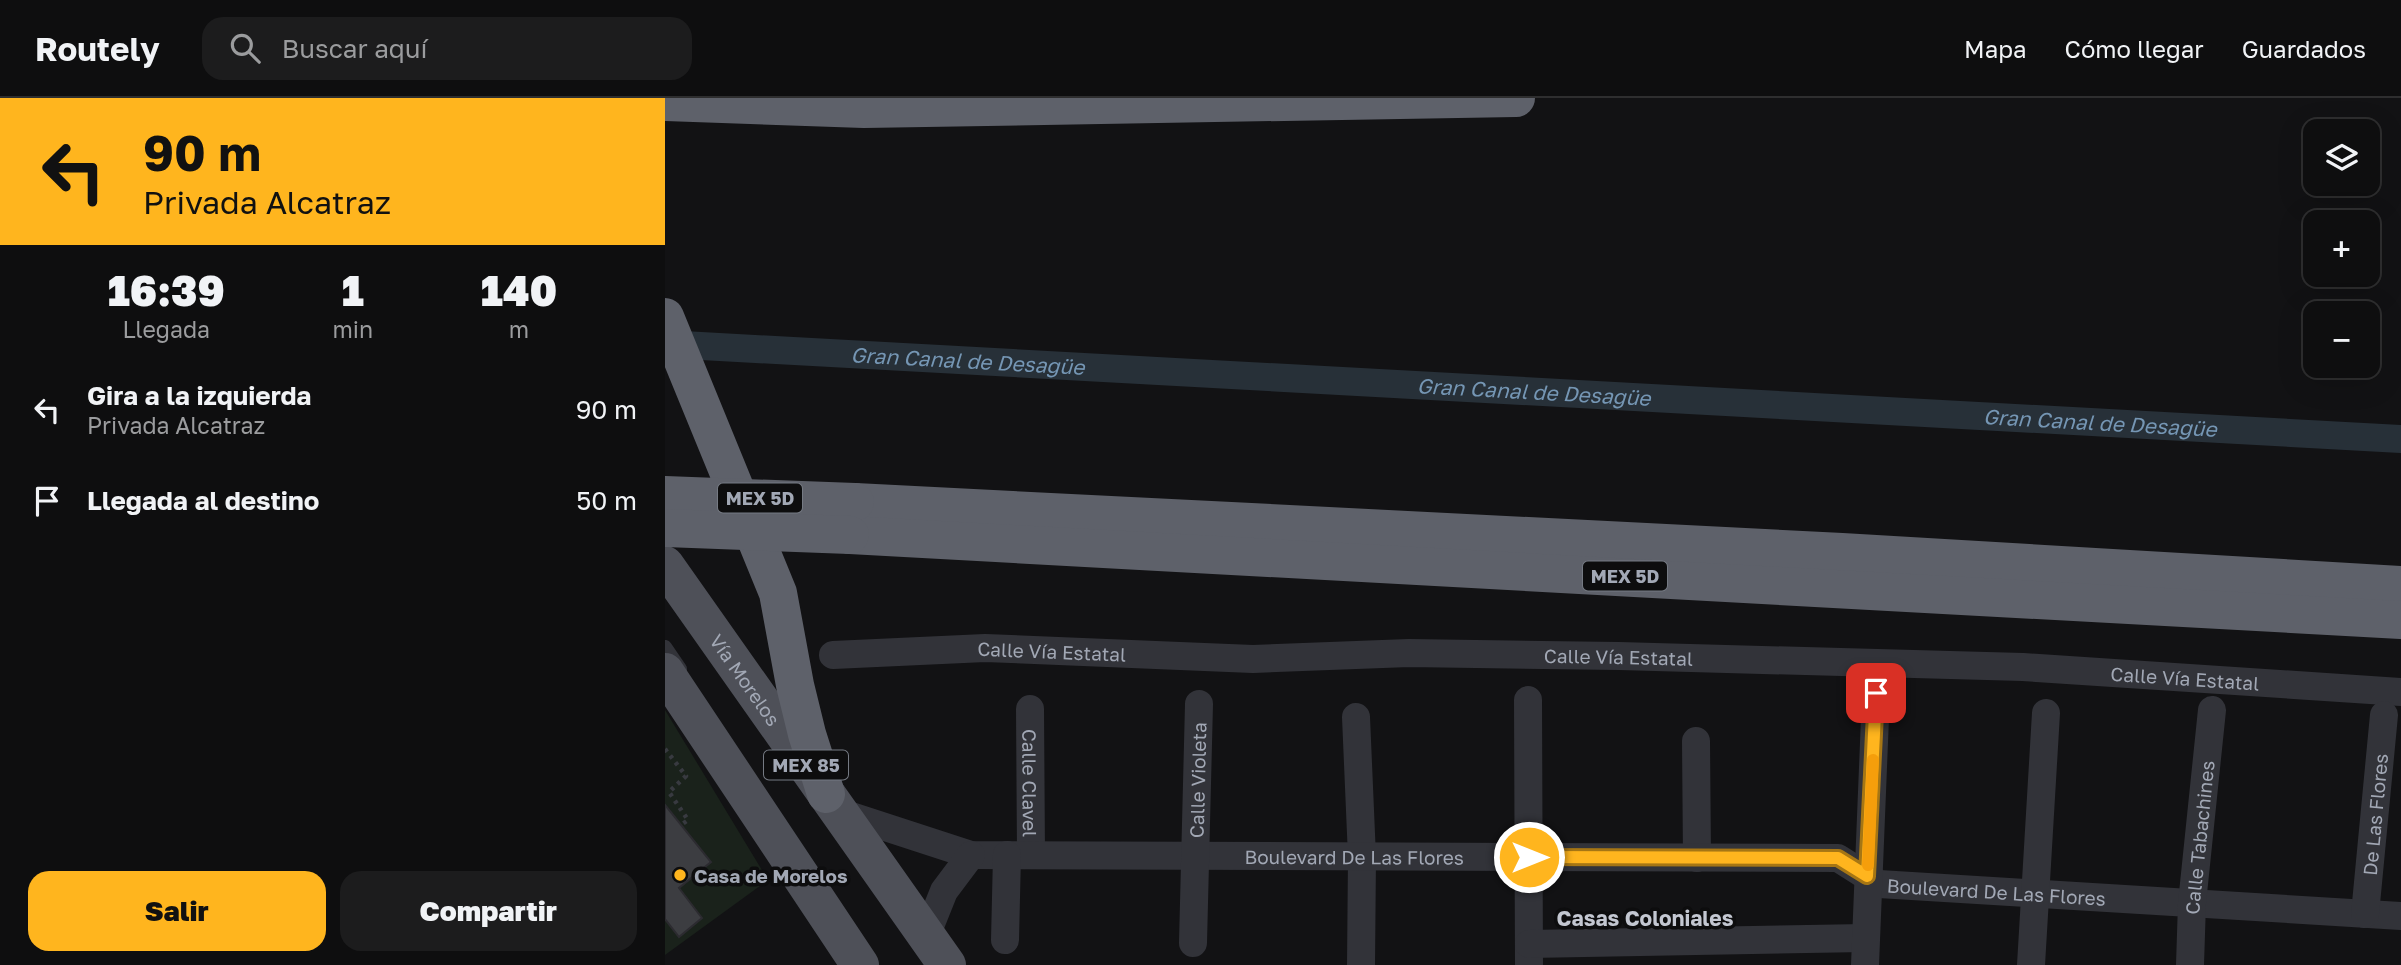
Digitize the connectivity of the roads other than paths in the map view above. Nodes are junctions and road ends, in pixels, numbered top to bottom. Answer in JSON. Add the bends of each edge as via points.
{"nodes":[{"id":1,"x":838,"y":98,"type":"edge"},
{"id":2,"x":936,"y":98,"type":"edge"},
{"id":3,"x":1516,"y":98,"type":"edge"},
{"id":4,"x":665,"y":102,"type":"edge"},
{"id":5,"x":665,"y":317,"type":"edge"},
{"id":6,"x":665,"y":495,"type":"edge"},
{"id":7,"x":852,"y":518,"type":"junction"},
{"id":8,"x":665,"y":528,"type":"edge"},
{"id":9,"x":665,"y":565,"type":"edge"},
{"id":10,"x":2401,"y":585,"type":"edge"},
{"id":11,"x":665,"y":588,"type":"edge"},
{"id":12,"x":2401,"y":620,"type":"edge"},
{"id":13,"x":665,"y":647,"type":"edge"},
{"id":14,"x":833,"y":655,"type":"dead end"},
{"id":15,"x":675,"y":675,"type":"edge"},
{"id":16,"x":2401,"y":692,"type":"edge"},
{"id":17,"x":1876,"y":693,"type":"dead end"},
{"id":18,"x":1528,"y":700,"type":"dead end"},
{"id":19,"x":1199,"y":704,"type":"dead end"},
{"id":20,"x":1030,"y":709,"type":"dead end"},
{"id":21,"x":2212,"y":710,"type":"dead end"},
{"id":22,"x":2046,"y":713,"type":"dead end"},
{"id":23,"x":2384,"y":715,"type":"dead end"},
{"id":24,"x":1356,"y":717,"type":"dead end"},
{"id":25,"x":759,"y":723,"type":"dead end"},
{"id":26,"x":1696,"y":741,"type":"dead end"},
{"id":27,"x":833,"y":803,"type":"junction"},
{"id":28,"x":971,"y":855,"type":"junction"},
{"id":29,"x":1019,"y":855,"type":"junction"},
{"id":30,"x":1195,"y":856,"type":"junction"},
{"id":31,"x":1362,"y":857,"type":"junction"},
{"id":32,"x":1529,"y":857,"type":"junction"},
{"id":33,"x":1697,"y":858,"type":"junction"},
{"id":34,"x":1867,"y":876,"type":"junction"},
{"id":35,"x":2035,"y":893,"type":"junction"},
{"id":36,"x":2192,"y":903,"type":"junction"},
{"id":37,"x":2365,"y":914,"type":"junction"},
{"id":38,"x":2401,"y":916,"type":"edge"},
{"id":39,"x":1005,"y":940,"type":"dead end"},
{"id":40,"x":1193,"y":943,"type":"dead end"},
{"id":41,"x":937,"y":950,"type":"edge"},
{"id":42,"x":1865,"y":951,"type":"edge"},
{"id":43,"x":1697,"y":953,"type":"edge"},
{"id":44,"x":1529,"y":954,"type":"edge"},
{"id":45,"x":860,"y":965,"type":"edge"},
{"id":46,"x":1360,"y":965,"type":"edge"},
{"id":47,"x":2031,"y":965,"type":"edge"},
{"id":48,"x":2190,"y":965,"type":"edge"}],
"edges":[{"from":1,"to":2,"type":"lane"},
{"from":3,"to":4,"type":"highway","via":[[864,109]]},
{"from":5,"to":27,"type":"highway","number":"MEX 85","via":[[778,593],[798,697]]},
{"from":6,"to":7,"type":"highway","number":"MEX 5D","bridge":true},
{"from":7,"to":8,"type":"highway","number":"MEX 5D","bridge":true},
{"from":7,"to":10,"type":"highway","number":"MEX 5D","via":[[1828,551]]},
{"from":7,"to":12,"type":"highway","number":"MEX 5D"},
{"from":9,"to":27,"type":"main road","name":"Vía Morelos","number":"MEX 85"},
{"from":11,"to":25,"type":"lane"},
{"from":13,"to":15,"type":"lane"},
{"from":14,"to":16,"type":"street","name":"Calle Vía Estatal","via":[[985,648],[1253,659],[1409,653],[1619,656],[2023,667]]},
{"from":15,"to":45,"type":"main road","number":"MEX 85"},
{"from":17,"to":34,"type":"street"},
{"from":18,"to":32,"type":"street"},
{"from":19,"to":30,"type":"street","name":"Calle Violeta"},
{"from":20,"to":29,"type":"street","name":"Calle Clavel"},
{"from":21,"to":36,"type":"street","name":"Calle Tabachines"},
{"from":22,"to":35,"type":"street"},
{"from":23,"to":37,"type":"street","name":"De Las Flores"},
{"from":24,"to":31,"type":"street"},
{"from":26,"to":33,"type":"street"},
{"from":27,"to":28,"type":"street","name":"Boulevard De Las Flores"},
{"from":27,"to":41,"type":"main road","name":"Vía Morelos","number":"MEX 85"},
{"from":28,"to":29,"type":"street","name":"Boulevard De Las Flores"},
{"from":28,"to":41,"type":"street","via":[[944,891]]},
{"from":29,"to":30,"type":"street","name":"Boulevard De Las Flores"},
{"from":29,"to":39,"type":"street","name":"Calle Clavel"},
{"from":30,"to":31,"type":"street","name":"Boulevard De Las Flores"},
{"from":30,"to":40,"type":"street","name":"Calle Violeta"},
{"from":31,"to":32,"type":"street","name":"Boulevard De Las Flores"},
{"from":31,"to":46,"type":"street"},
{"from":32,"to":33,"type":"street","name":"Boulevard De Las Flores"},
{"from":32,"to":44,"type":"street"},
{"from":33,"to":34,"type":"street","name":"Boulevard De Las Flores","via":[[1838,858]]},
{"from":34,"to":35,"type":"street","name":"Boulevard De Las Flores","via":[[1879,884]]},
{"from":34,"to":42,"type":"street"},
{"from":35,"to":36,"type":"street","name":"Boulevard De Las Flores"},
{"from":35,"to":47,"type":"street"},
{"from":36,"to":37,"type":"street","name":"Boulevard De Las Flores"},
{"from":36,"to":48,"type":"street","name":"Calle Tabachines"},
{"from":37,"to":38,"type":"street","name":"Boulevard De Las Flores"},
{"from":42,"to":43,"type":"street"},
{"from":43,"to":44,"type":"street"}]}
